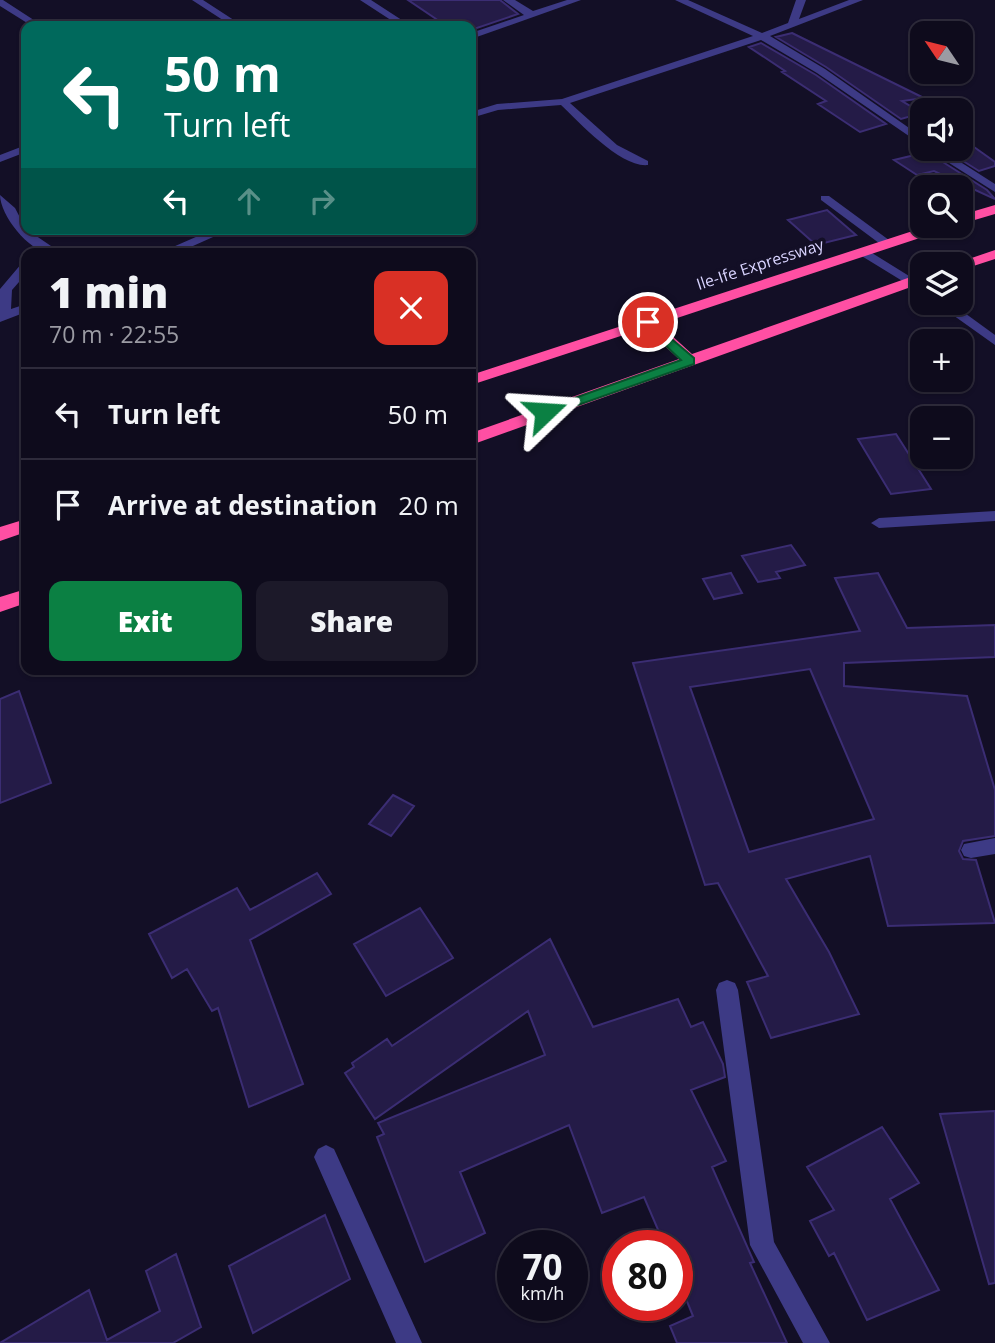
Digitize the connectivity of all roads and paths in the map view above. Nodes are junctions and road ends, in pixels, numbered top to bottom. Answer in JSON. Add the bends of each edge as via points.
{"nodes":[{"id":1,"x":197,"y":0,"type":"edge"},
{"id":2,"x":365,"y":0,"type":"edge"},
{"id":3,"x":508,"y":0,"type":"edge"},
{"id":4,"x":576,"y":0,"type":"edge"},
{"id":5,"x":680,"y":0,"type":"edge"},
{"id":6,"x":801,"y":0,"type":"edge"},
{"id":7,"x":858,"y":0,"type":"edge"},
{"id":8,"x":0,"y":2,"type":"edge"},
{"id":9,"x":529,"y":15,"type":"junction"},
{"id":10,"x":30,"y":21,"type":"edge"},
{"id":11,"x":230,"y":21,"type":"edge"},
{"id":12,"x":398,"y":21,"type":"edge"},
{"id":13,"x":792,"y":24,"type":"junction"},
{"id":14,"x":476,"y":34,"type":"edge"},
{"id":15,"x":762,"y":36,"type":"junction"},
{"id":16,"x":563,"y":102,"type":"junction"},
{"id":17,"x":476,"y":113,"type":"edge"},
{"id":18,"x":910,"y":134,"type":"edge"},
{"id":19,"x":21,"y":150,"type":"edge"},
{"id":20,"x":0,"y":159,"type":"edge"},
{"id":21,"x":952,"y":161,"type":"edge"},
{"id":22,"x":644,"y":163,"type":"dead end"},
{"id":23,"x":995,"y":172,"type":"edge"},
{"id":24,"x":977,"y":177,"type":"junction"},
{"id":25,"x":995,"y":189,"type":"edge"},
{"id":26,"x":825,"y":198,"type":"dead end"},
{"id":27,"x":0,"y":199,"type":"edge"},
{"id":28,"x":995,"y":209,"type":"edge"},
{"id":29,"x":973,"y":216,"type":"edge"},
{"id":30,"x":21,"y":229,"type":"edge"},
{"id":31,"x":27,"y":235,"type":"edge"},
{"id":32,"x":210,"y":235,"type":"edge"},
{"id":33,"x":910,"y":236,"type":"edge"},
{"id":34,"x":887,"y":243,"type":"junction"},
{"id":35,"x":42,"y":248,"type":"edge"},
{"id":36,"x":178,"y":248,"type":"edge"},
{"id":37,"x":864,"y":252,"type":"junction"},
{"id":38,"x":995,"y":254,"type":"edge"},
{"id":39,"x":973,"y":261,"type":"edge"},
{"id":40,"x":21,"y":272,"type":"edge"},
{"id":41,"x":910,"y":278,"type":"edge"},
{"id":42,"x":910,"y":286,"type":"edge"},
{"id":43,"x":21,"y":309,"type":"edge"},
{"id":44,"x":959,"y":315,"type":"edge"},
{"id":45,"x":2,"y":317,"type":"edge"},
{"id":46,"x":648,"y":322,"type":"junction"},
{"id":47,"x":995,"y":341,"type":"edge"},
{"id":48,"x":690,"y":361,"type":"junction"},
{"id":49,"x":476,"y":378,"type":"edge"},
{"id":50,"x":476,"y":437,"type":"edge"},
{"id":51,"x":995,"y":516,"type":"edge"},
{"id":52,"x":879,"y":523,"type":"dead end"},
{"id":53,"x":21,"y":527,"type":"edge"},
{"id":54,"x":0,"y":534,"type":"edge"},
{"id":55,"x":21,"y":598,"type":"edge"},
{"id":56,"x":0,"y":606,"type":"edge"},
{"id":57,"x":995,"y":846,"type":"edge"},
{"id":58,"x":971,"y":850,"type":"dead end"},
{"id":59,"x":727,"y":990,"type":"dead end"},
{"id":60,"x":326,"y":1157,"type":"dead end"},
{"id":61,"x":409,"y":1343,"type":"edge"},
{"id":62,"x":817,"y":1343,"type":"edge"}],
"edges":[{"from":1,"to":11,"type":"street"},
{"from":2,"to":12,"type":"street"},
{"from":3,"to":9,"type":"street"},
{"from":4,"to":9,"type":"street"},
{"from":5,"to":15,"type":"street"},
{"from":6,"to":13,"type":"street"},
{"from":7,"to":13,"type":"street"},
{"from":8,"to":10,"type":"street"},
{"from":9,"to":14,"type":"street"},
{"from":13,"to":15,"type":"street"},
{"from":15,"to":16,"type":"street"},
{"from":15,"to":18,"type":"street"},
{"from":16,"to":17,"type":"street","via":[[497,107]]},
{"from":16,"to":22,"type":"street","via":[[613,148]]},
{"from":19,"to":20,"type":"street"},
{"from":21,"to":24,"type":"street"},
{"from":23,"to":24,"type":"street"},
{"from":24,"to":25,"type":"street"},
{"from":26,"to":34,"type":"street"},
{"from":27,"to":30,"type":"street"},
{"from":28,"to":29,"type":"highway"},
{"from":31,"to":35,"type":"street"},
{"from":32,"to":36,"type":"street"},
{"from":33,"to":34,"type":"highway","name":"Ile-Ife Expressway"},
{"from":34,"to":37,"type":"highway","name":"Ile-Ife Expressway"},
{"from":37,"to":41,"type":"street"},
{"from":37,"to":46,"type":"highway","name":"Ile-Ife Expressway"},
{"from":38,"to":39,"type":"highway"},
{"from":40,"to":45,"type":"street","via":[[6,290]]},
{"from":42,"to":48,"type":"highway"},
{"from":43,"to":45,"type":"street"},
{"from":44,"to":47,"type":"street"},
{"from":46,"to":48,"type":"highway"},
{"from":46,"to":49,"type":"highway","name":"Ile-Ife Expressway"},
{"from":48,"to":50,"type":"highway"},
{"from":51,"to":52,"type":"street"},
{"from":53,"to":54,"type":"highway"},
{"from":55,"to":56,"type":"highway"},
{"from":57,"to":58,"type":"street"},
{"from":59,"to":62,"type":"street","via":[[762,1245]]},
{"from":60,"to":61,"type":"street"}]}
